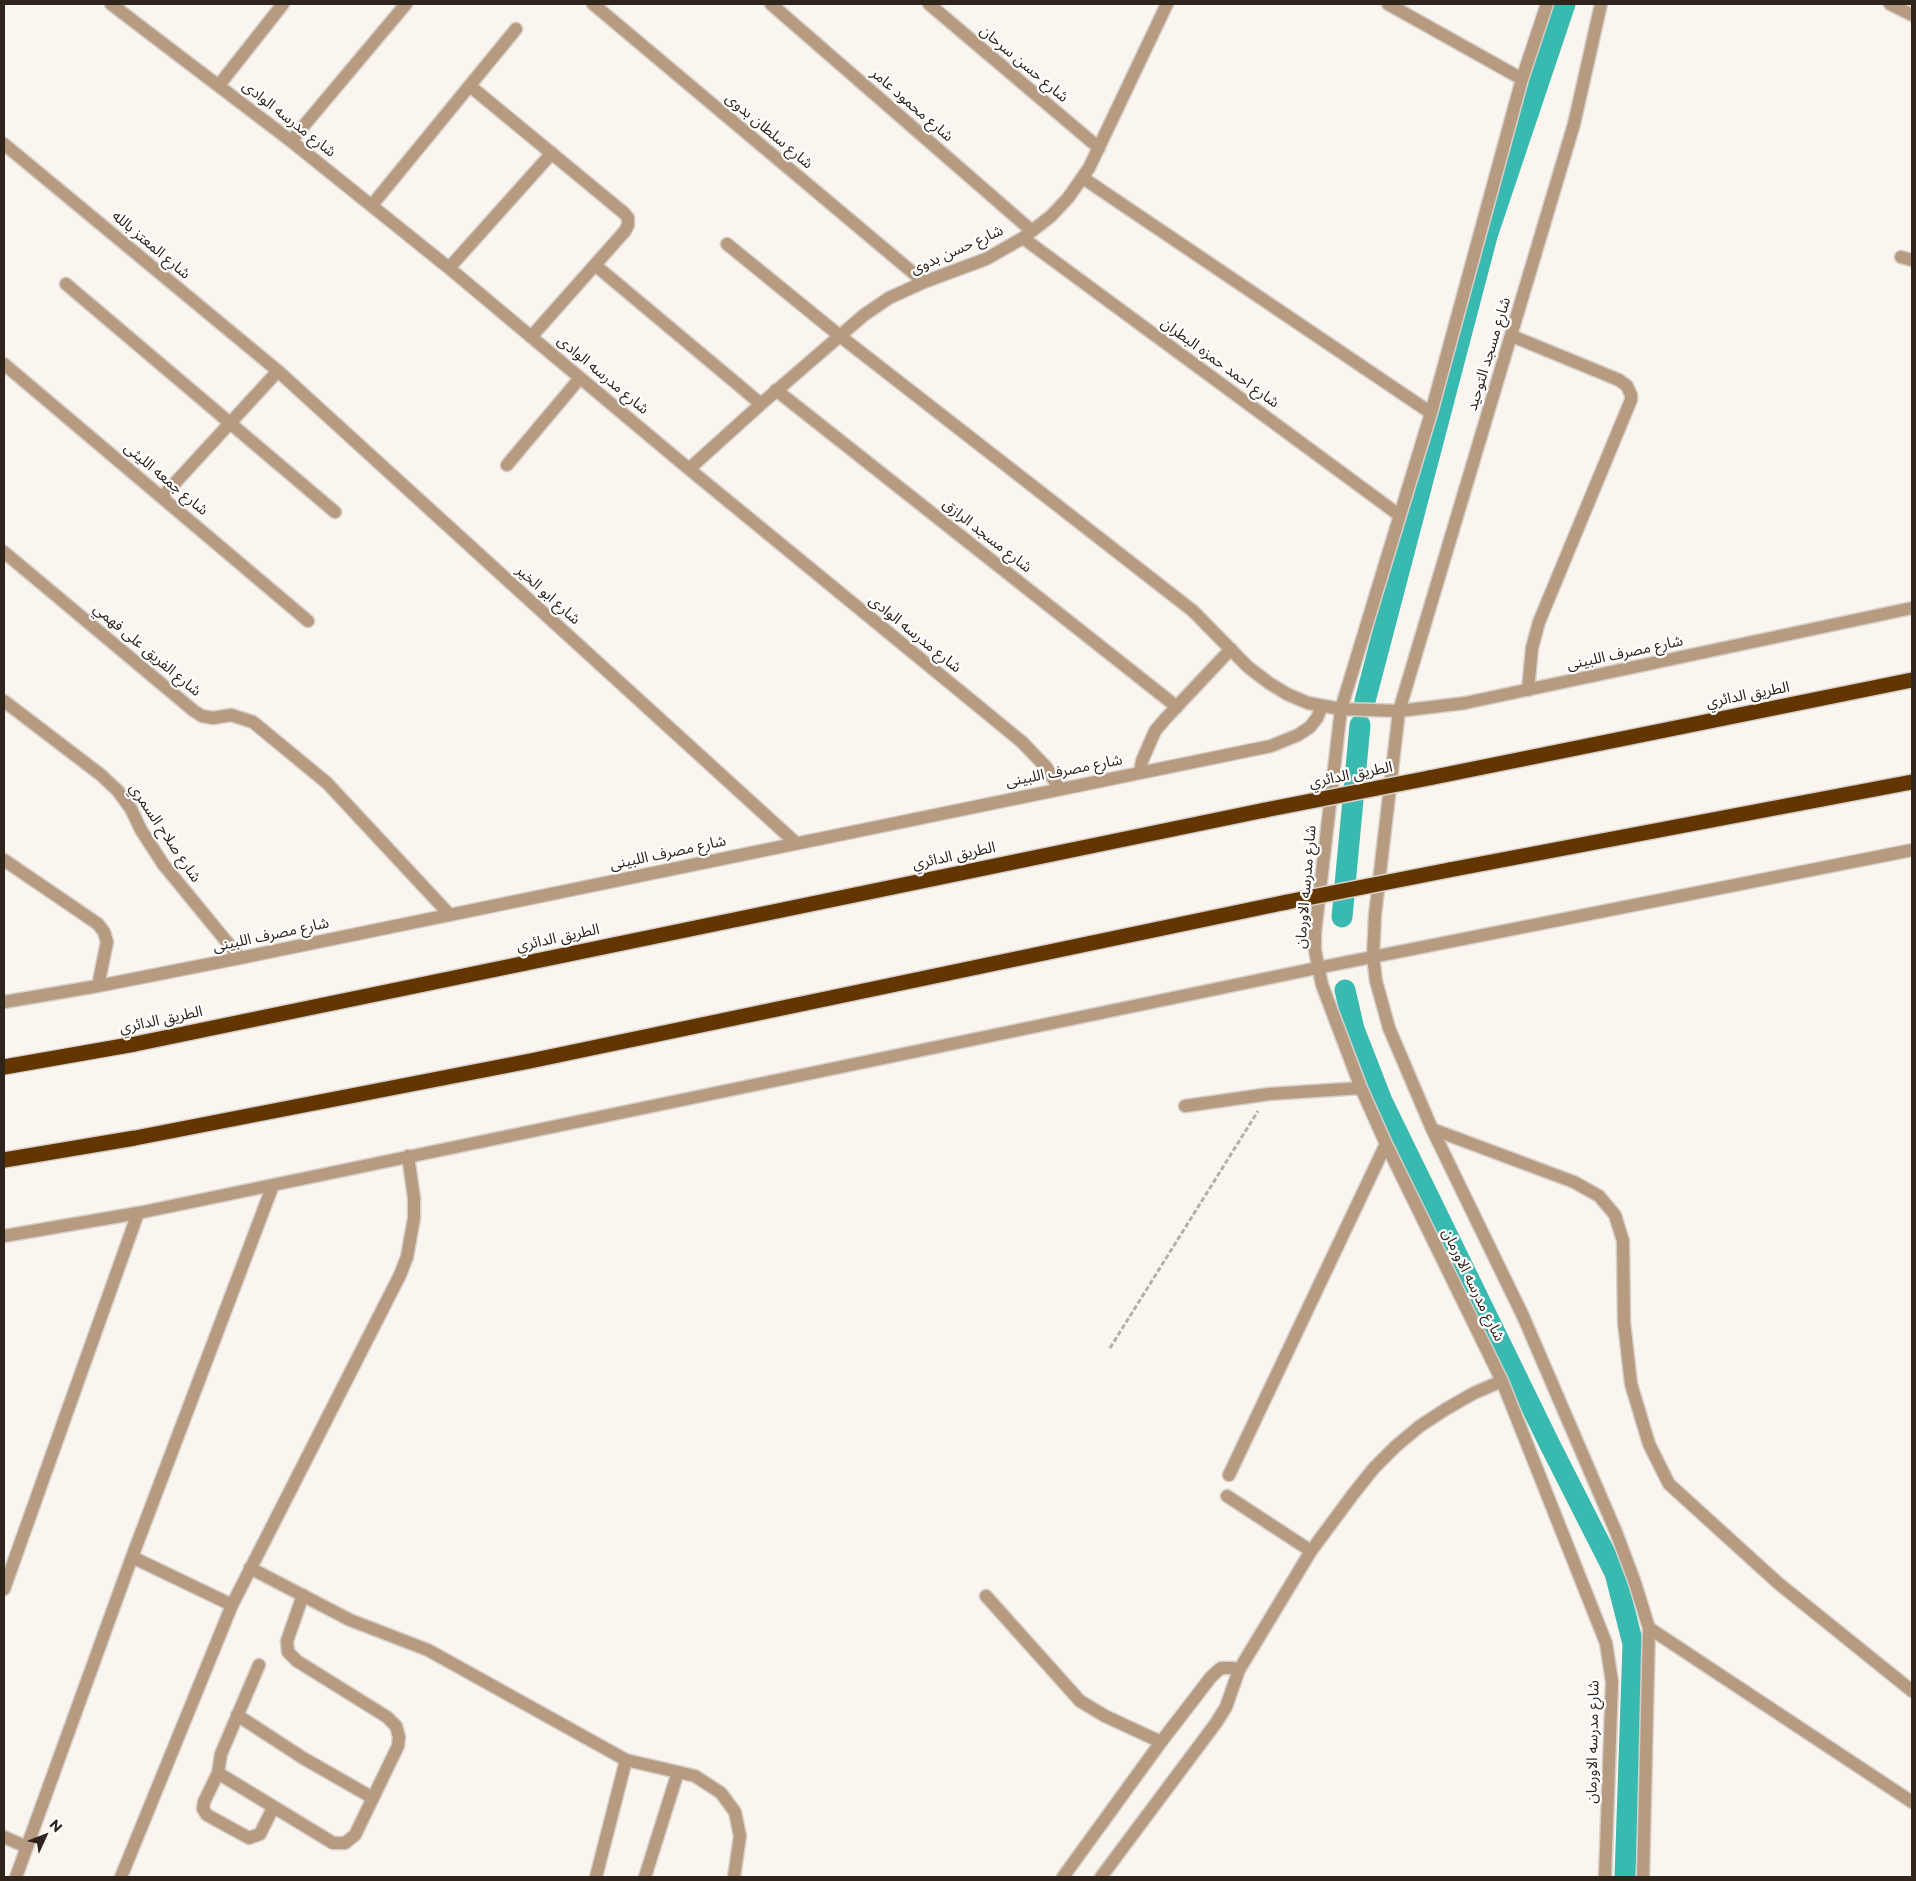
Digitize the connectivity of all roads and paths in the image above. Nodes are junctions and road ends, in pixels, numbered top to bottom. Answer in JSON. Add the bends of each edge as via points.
{"nodes":[{"id":1,"x":111,"y":4,"type":"edge"},
{"id":2,"x":283,"y":4,"type":"edge"},
{"id":3,"x":406,"y":4,"type":"edge"},
{"id":4,"x":594,"y":4,"type":"edge"},
{"id":5,"x":771,"y":4,"type":"edge"},
{"id":6,"x":929,"y":4,"type":"edge"},
{"id":7,"x":1167,"y":4,"type":"edge"},
{"id":8,"x":1388,"y":4,"type":"edge"},
{"id":9,"x":1547,"y":4,"type":"edge"},
{"id":10,"x":1601,"y":4,"type":"edge"},
{"id":11,"x":1890,"y":4,"type":"edge"},
{"id":12,"x":1912,"y":15,"type":"edge"},
{"id":13,"x":516,"y":29,"type":"dead end"},
{"id":14,"x":1522,"y":79,"type":"junction"},
{"id":15,"x":219,"y":85,"type":"junction"},
{"id":16,"x":470,"y":86,"type":"junction"},
{"id":17,"x":291,"y":141,"type":"junction"},
{"id":18,"x":4,"y":144,"type":"edge"},
{"id":19,"x":1099,"y":148,"type":"junction"},
{"id":20,"x":552,"y":153,"type":"junction"},
{"id":21,"x":1083,"y":178,"type":"junction"},
{"id":22,"x":372,"y":206,"type":"junction"},
{"id":23,"x":1027,"y":234,"type":"junction"},
{"id":24,"x":727,"y":244,"type":"dead end"},
{"id":25,"x":595,"y":265,"type":"junction"},
{"id":26,"x":449,"y":268,"type":"junction"},
{"id":27,"x":924,"y":282,"type":"junction"},
{"id":28,"x":66,"y":284,"type":"dead end"},
{"id":29,"x":531,"y":336,"type":"junction"},
{"id":30,"x":840,"y":336,"type":"junction"},
{"id":31,"x":1512,"y":336,"type":"junction"},
{"id":32,"x":4,"y":364,"type":"edge"},
{"id":33,"x":278,"y":371,"type":"junction"},
{"id":34,"x":580,"y":378,"type":"junction"},
{"id":35,"x":776,"y":390,"type":"junction"},
{"id":36,"x":760,"y":404,"type":"junction"},
{"id":37,"x":1430,"y":413,"type":"junction"},
{"id":38,"x":230,"y":423,"type":"junction"},
{"id":39,"x":507,"y":465,"type":"dead end"},
{"id":40,"x":689,"y":469,"type":"junction"},
{"id":41,"x":162,"y":497,"type":"junction"},
{"id":42,"x":335,"y":512,"type":"dead end"},
{"id":43,"x":1399,"y":515,"type":"junction"},
{"id":44,"x":4,"y":552,"type":"edge"},
{"id":45,"x":1912,"y":608,"type":"edge"},
{"id":46,"x":308,"y":621,"type":"dead end"},
{"id":47,"x":1231,"y":649,"type":"junction"},
{"id":48,"x":1912,"y":680,"type":"edge"},
{"id":49,"x":1528,"y":690,"type":"junction"},
{"id":50,"x":4,"y":702,"type":"edge"},
{"id":51,"x":1322,"y":706,"type":"junction"},
{"id":52,"x":1177,"y":707,"type":"junction"},
{"id":53,"x":1341,"y":709,"type":"junction"},
{"id":54,"x":1399,"y":711,"type":"junction"},
{"id":55,"x":1140,"y":772,"type":"junction"},
{"id":56,"x":1912,"y":782,"type":"edge"},
{"id":57,"x":1058,"y":788,"type":"junction"},
{"id":58,"x":796,"y":843,"type":"junction"},
{"id":59,"x":1912,"y":850,"type":"edge"},
{"id":60,"x":4,"y":860,"type":"edge"},
{"id":61,"x":450,"y":914,"type":"junction"},
{"id":62,"x":1373,"y":956,"type":"junction"},
{"id":63,"x":240,"y":958,"type":"junction"},
{"id":64,"x":1317,"y":968,"type":"junction"},
{"id":65,"x":98,"y":986,"type":"junction"},
{"id":66,"x":4,"y":1002,"type":"edge"},
{"id":67,"x":4,"y":1067,"type":"edge"},
{"id":68,"x":1361,"y":1088,"type":"junction"},
{"id":69,"x":1269,"y":1094,"type":"junction"},
{"id":70,"x":1185,"y":1106,"type":"dead end"},
{"id":71,"x":1432,"y":1129,"type":"junction"},
{"id":72,"x":1386,"y":1144,"type":"junction"},
{"id":73,"x":408,"y":1156,"type":"junction"},
{"id":74,"x":4,"y":1160,"type":"edge"},
{"id":75,"x":273,"y":1185,"type":"junction"},
{"id":76,"x":138,"y":1213,"type":"junction"},
{"id":77,"x":4,"y":1236,"type":"edge"},
{"id":78,"x":1110,"y":1348,"type":"dead end"},
{"id":79,"x":1502,"y":1381,"type":"junction"},
{"id":80,"x":1229,"y":1475,"type":"dead end"},
{"id":81,"x":1227,"y":1496,"type":"dead end"},
{"id":82,"x":1311,"y":1551,"type":"junction"},
{"id":83,"x":132,"y":1556,"type":"junction"},
{"id":84,"x":250,"y":1568,"type":"junction"},
{"id":85,"x":4,"y":1586,"type":"edge"},
{"id":86,"x":303,"y":1595,"type":"junction"},
{"id":87,"x":986,"y":1596,"type":"dead end"},
{"id":88,"x":232,"y":1605,"type":"junction"},
{"id":89,"x":1649,"y":1628,"type":"junction"},
{"id":90,"x":259,"y":1665,"type":"dead end"},
{"id":91,"x":1239,"y":1670,"type":"junction"},
{"id":92,"x":1912,"y":1691,"type":"edge"},
{"id":93,"x":238,"y":1715,"type":"junction"},
{"id":94,"x":1161,"y":1742,"type":"junction"},
{"id":95,"x":626,"y":1760,"type":"junction"},
{"id":96,"x":678,"y":1772,"type":"junction"},
{"id":97,"x":218,"y":1773,"type":"junction"},
{"id":98,"x":372,"y":1798,"type":"junction"},
{"id":99,"x":1912,"y":1802,"type":"edge"},
{"id":100,"x":274,"y":1808,"type":"junction"},
{"id":101,"x":4,"y":1837,"type":"edge"},
{"id":102,"x":26,"y":1847,"type":"junction"},
{"id":103,"x":16,"y":1877,"type":"edge"},
{"id":104,"x":121,"y":1877,"type":"edge"},
{"id":105,"x":596,"y":1877,"type":"edge"},
{"id":106,"x":645,"y":1877,"type":"edge"},
{"id":107,"x":734,"y":1877,"type":"edge"},
{"id":108,"x":1063,"y":1877,"type":"edge"},
{"id":109,"x":1101,"y":1877,"type":"edge"},
{"id":110,"x":1605,"y":1877,"type":"edge"},
{"id":111,"x":1643,"y":1877,"type":"edge"}],
"edges":[{"from":1,"to":15,"type":"street","name":"شارع مدرسه الوادى"},
{"from":2,"to":15,"type":"street"},
{"from":3,"to":17,"type":"street"},
{"from":4,"to":27,"type":"street","name":"شارع سلطان بدوى"},
{"from":5,"to":23,"type":"street","name":"شارع محمود عامر"},
{"from":6,"to":19,"type":"street","name":"شارع حسن سرحان"},
{"from":7,"to":19,"type":"street","name":"شارع حسن بدوى"},
{"from":8,"to":14,"type":"street"},
{"from":9,"to":14,"type":"street"},
{"from":10,"to":31,"type":"street","name":"شارع مسجد التوحيد","via":[[1574,124]]},
{"from":11,"to":12,"type":"street"},
{"from":13,"to":16,"type":"street"},
{"from":14,"to":37,"type":"street"},
{"from":15,"to":17,"type":"street","name":"شارع مدرسه الوادى"},
{"from":16,"to":20,"type":"street"},
{"from":16,"to":22,"type":"street"},
{"from":17,"to":22,"type":"street","name":"شارع مدرسه الوادى"},
{"from":18,"to":33,"type":"street","name":"شارع المعتز بالله"},
{"from":19,"to":21,"type":"street","name":"شارع حسن بدوى"},
{"from":20,"to":25,"type":"street","via":[[628,218],[625,231]]},
{"from":20,"to":26,"type":"street"},
{"from":21,"to":23,"type":"street","name":"شارع حسن بدوى","via":[[1051,216]]},
{"from":21,"to":37,"type":"street"},
{"from":22,"to":26,"type":"street","name":"شارع مدرسه الوادى"},
{"from":23,"to":27,"type":"street","name":"شارع حسن بدوى","via":[[986,259]]},
{"from":23,"to":43,"type":"street","name":"شارع احمد حمزه البطران"},
{"from":24,"to":30,"type":"street","name":"شارع مصرف اللبينى"},
{"from":25,"to":29,"type":"street"},
{"from":25,"to":36,"type":"street"},
{"from":26,"to":29,"type":"street","name":"شارع مدرسه الوادى"},
{"from":27,"to":30,"type":"street","name":"شارع حسن بدوى","via":[[889,298]]},
{"from":28,"to":38,"type":"street"},
{"from":29,"to":34,"type":"street","name":"شارع مدرسه الوادى"},
{"from":30,"to":35,"type":"street","name":"شارع حسن بدوى"},
{"from":30,"to":47,"type":"street","name":"شارع مصرف اللبينى","via":[[1193,611]]},
{"from":31,"to":49,"type":"street","via":[[1619,380],[1627,386],[1631,396],[1539,622],[1532,648]]},
{"from":31,"to":54,"type":"street","name":"شارع مسجد التوحيد"},
{"from":32,"to":41,"type":"street","name":"شارع جمعه الليثى"},
{"from":33,"to":38,"type":"street"},
{"from":33,"to":58,"type":"street","name":"شارع ابو الخير"},
{"from":34,"to":39,"type":"street"},
{"from":34,"to":40,"type":"street","name":"شارع مدرسه الوادى"},
{"from":35,"to":36,"type":"street","name":"شارع حسن بدوى"},
{"from":35,"to":52,"type":"street","name":"شارع مسجد الرازق"},
{"from":36,"to":40,"type":"street","name":"شارع حسن بدوى"},
{"from":37,"to":43,"type":"street"},
{"from":38,"to":41,"type":"street"},
{"from":38,"to":42,"type":"street"},
{"from":40,"to":57,"type":"street","name":"شارع مدرسه الوادى","via":[[1022,742],[1046,767]]},
{"from":41,"to":46,"type":"street","name":"شارع جمعه الليثى"},
{"from":43,"to":53,"type":"street"},
{"from":44,"to":61,"type":"street","name":"شارع الفريق على فهمي","via":[[194,711],[213,718],[231,714],[253,722],[327,783]]},
{"from":45,"to":49,"type":"street","name":"شارع مصرف اللبينى"},
{"from":47,"to":51,"type":"street","name":"شارع مصرف اللبينى","via":[[1269,683],[1301,700]]},
{"from":47,"to":52,"type":"street"},
{"from":48,"to":67,"type":"highway","name":"الطريق الدائري","bridge":true,"via":[[135,1044]]},
{"from":49,"to":54,"type":"street","name":"شارع مصرف اللبينى","via":[[1465,703]]},
{"from":50,"to":63,"type":"street","name":"شارع صلاح السمري","via":[[118,790],[163,864]]},
{"from":51,"to":53,"type":"street","name":"شارع مصرف اللبينى"},
{"from":51,"to":55,"type":"street","name":"شارع مصرف اللبينى","via":[[1310,727],[1285,741]]},
{"from":52,"to":55,"type":"street","via":[[1155,731],[1144,753]]},
{"from":53,"to":54,"type":"street","name":"شارع مصرف اللبينى"},
{"from":53,"to":64,"type":"street","name":"شارع مدرسه الاورمان","via":[[1315,933]]},
{"from":54,"to":62,"type":"street","name":"شارع مدرسه الاورمان"},
{"from":55,"to":57,"type":"street","name":"شارع مصرف اللبينى"},
{"from":56,"to":74,"type":"highway","bridge":true,"via":[[1287,902],[530,1061],[135,1138]]},
{"from":57,"to":58,"type":"street","name":"شارع مصرف اللبينى"},
{"from":58,"to":61,"type":"street","name":"شارع مصرف اللبينى"},
{"from":59,"to":62,"type":"street"},
{"from":60,"to":65,"type":"street","via":[[98,924],[104,932],[107,942]]},
{"from":61,"to":63,"type":"street","name":"شارع مصرف اللبينى"},
{"from":62,"to":64,"type":"street"},
{"from":62,"to":71,"type":"street","name":"شارع مدرسه الاورمان","via":[[1389,1028]]},
{"from":63,"to":65,"type":"street","name":"شارع مصرف اللبينى"},
{"from":64,"to":68,"type":"street","name":"شارع مدرسه الاورمان"},
{"from":64,"to":73,"type":"street"},
{"from":65,"to":66,"type":"street","name":"شارع مصرف اللبينى"},
{"from":68,"to":69,"type":"street"},
{"from":68,"to":72,"type":"street","name":"شارع مدرسه الاورمان"},
{"from":69,"to":70,"type":"street"},
{"from":69,"to":78,"type":"path"},
{"from":71,"to":89,"type":"street","name":"شارع مدرسه الاورمان","via":[[1523,1316],[1616,1532]]},
{"from":71,"to":92,"type":"street","via":[[1574,1182],[1599,1196],[1615,1214],[1623,1241],[1624,1322],[1631,1384],[1649,1444],[1669,1484],[1778,1583]]},
{"from":72,"to":79,"type":"street","name":"شارع مدرسه الاورمان"},
{"from":72,"to":80,"type":"street"},
{"from":73,"to":75,"type":"street"},
{"from":73,"to":84,"type":"street","via":[[414,1218],[407,1257]]},
{"from":75,"to":76,"type":"street"},
{"from":75,"to":83,"type":"street"},
{"from":76,"to":77,"type":"street"},
{"from":76,"to":85,"type":"street"},
{"from":79,"to":82,"type":"street","via":[[1446,1409],[1396,1446],[1354,1492]]},
{"from":79,"to":110,"type":"street","name":"شارع مدرسه الاورمان","via":[[1606,1643],[1612,1682]]},
{"from":81,"to":82,"type":"street"},
{"from":82,"to":91,"type":"street"},
{"from":83,"to":88,"type":"street"},
{"from":83,"to":102,"type":"street"},
{"from":84,"to":86,"type":"street"},
{"from":84,"to":88,"type":"street"},
{"from":86,"to":95,"type":"street","via":[[350,1620],[428,1650]]},
{"from":86,"to":98,"type":"street","via":[[287,1641],[288,1652],[388,1717],[396,1726],[398,1746]]},
{"from":87,"to":94,"type":"street","via":[[1080,1701]]},
{"from":88,"to":104,"type":"street"},
{"from":89,"to":99,"type":"street"},
{"from":89,"to":111,"type":"street","name":"شارع مدرسه الاورمان"},
{"from":90,"to":93,"type":"street"},
{"from":91,"to":94,"type":"street","via":[[1227,1667],[1216,1672]]},
{"from":91,"to":109,"type":"street","via":[[1226,1707],[1216,1723]]},
{"from":93,"to":97,"type":"street","via":[[221,1754]]},
{"from":93,"to":98,"type":"street"},
{"from":94,"to":108,"type":"street"},
{"from":95,"to":96,"type":"street"},
{"from":95,"to":105,"type":"street"},
{"from":96,"to":106,"type":"street"},
{"from":96,"to":107,"type":"street","via":[[695,1776],[721,1793],[735,1812],[740,1836]]},
{"from":97,"to":100,"type":"street"},
{"from":97,"to":100,"type":"street","via":[[204,1802],[203,1809],[207,1814],[249,1838],[260,1834]]},
{"from":98,"to":100,"type":"street","via":[[355,1835],[345,1842],[333,1843]]},
{"from":101,"to":102,"type":"street"},
{"from":102,"to":103,"type":"street"}]}
